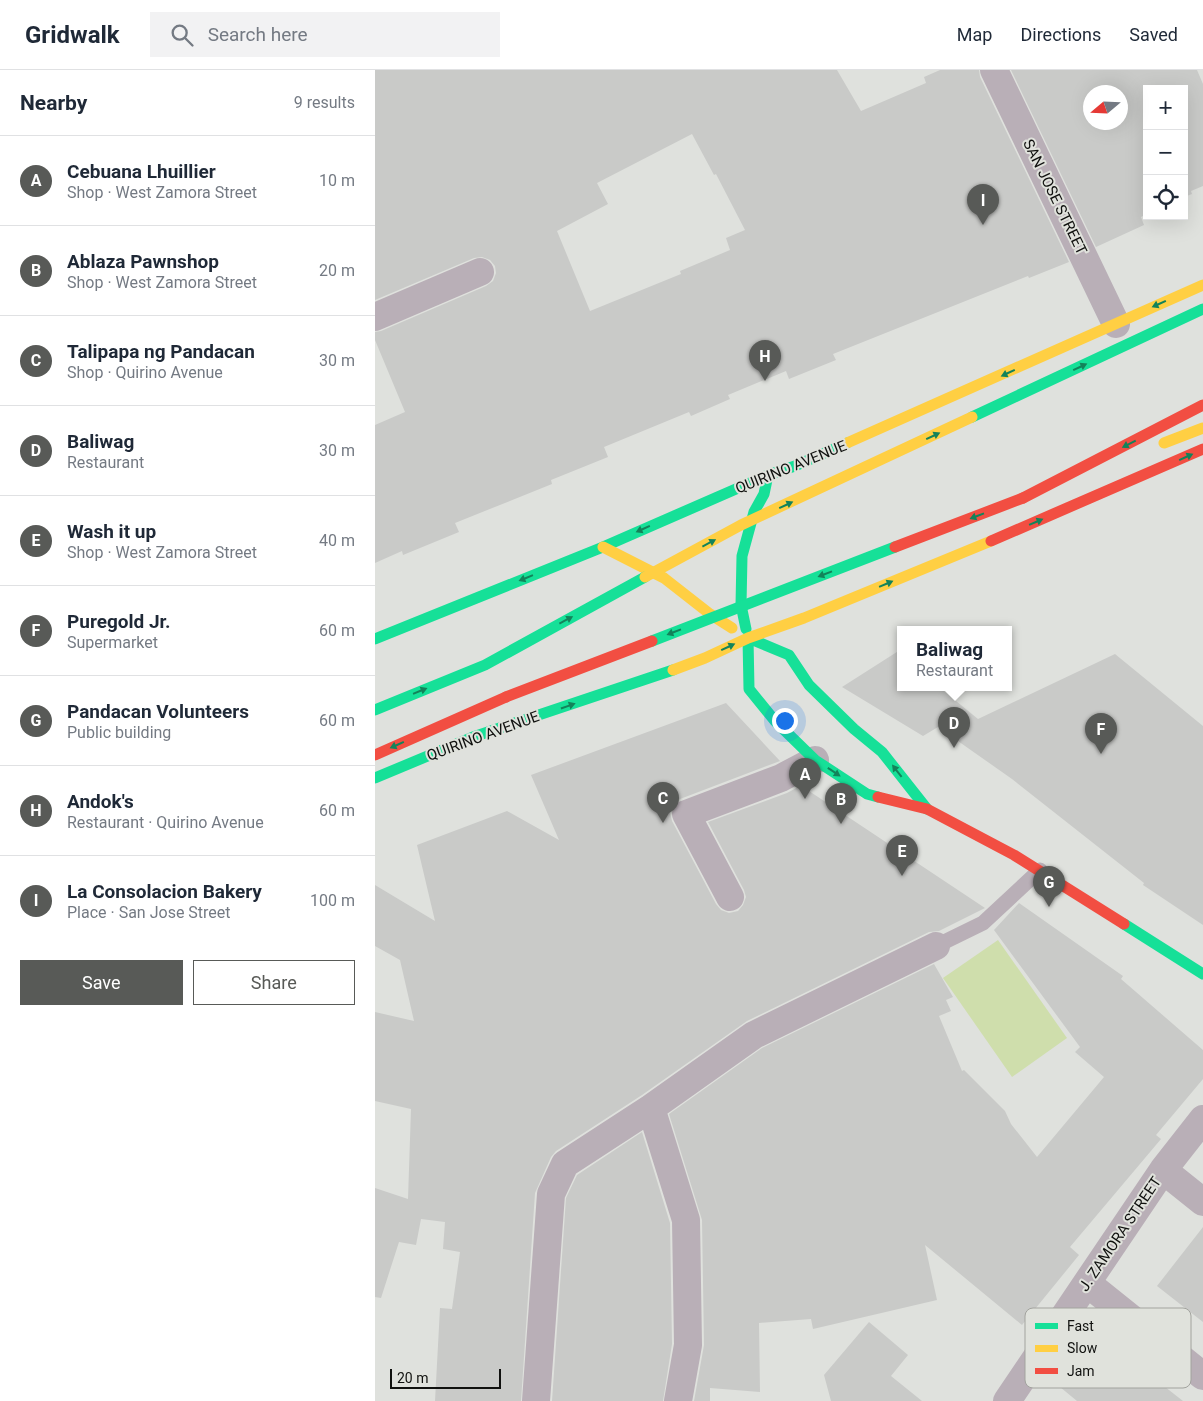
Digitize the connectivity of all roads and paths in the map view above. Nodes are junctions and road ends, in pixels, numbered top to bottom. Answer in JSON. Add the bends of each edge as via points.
{"nodes":[{"id":1,"x":994,"y":70,"type":"edge"},
{"id":2,"x":480,"y":272,"type":"dead end"},
{"id":3,"x":1203,"y":285,"type":"edge"},
{"id":4,"x":1203,"y":309,"type":"edge"},
{"id":5,"x":375,"y":317,"type":"edge"},
{"id":6,"x":1116,"y":324,"type":"junction"},
{"id":7,"x":1203,"y":405,"type":"edge"},
{"id":8,"x":1203,"y":428,"type":"edge"},
{"id":9,"x":1149,"y":449,"type":"dead end"},
{"id":10,"x":1203,"y":449,"type":"edge"},
{"id":11,"x":1122,"y":460,"type":"dead end"},
{"id":12,"x":768,"y":475,"type":"junction"},
{"id":13,"x":1023,"y":498,"type":"junction"},
{"id":14,"x":603,"y":547,"type":"junction"},
{"id":15,"x":748,"y":638,"type":"junction"},
{"id":16,"x":375,"y":639,"type":"edge"},
{"id":17,"x":375,"y":710,"type":"edge"},
{"id":18,"x":375,"y":754,"type":"edge"},
{"id":19,"x":815,"y":760,"type":"junction"},
{"id":20,"x":375,"y":778,"type":"edge"},
{"id":21,"x":927,"y":809,"type":"junction"},
{"id":22,"x":1040,"y":870,"type":"junction"},
{"id":23,"x":729,"y":897,"type":"dead end"},
{"id":24,"x":936,"y":946,"type":"joint"},
{"id":25,"x":1203,"y":974,"type":"edge"},
{"id":26,"x":651,"y":1108,"type":"junction"},
{"id":27,"x":1203,"y":1119,"type":"edge"},
{"id":28,"x":1163,"y":1170,"type":"junction"},
{"id":29,"x":1203,"y":1202,"type":"edge"},
{"id":30,"x":1087,"y":1283,"type":"junction"},
{"id":31,"x":1072,"y":1308,"type":"edge"},
{"id":32,"x":1118,"y":1308,"type":"edge"},
{"id":33,"x":1191,"y":1366,"type":"edge"},
{"id":34,"x":1203,"y":1376,"type":"edge"},
{"id":35,"x":1025,"y":1383,"type":"edge"},
{"id":36,"x":1016,"y":1398,"type":"edge"},
{"id":37,"x":536,"y":1401,"type":"edge"},
{"id":38,"x":678,"y":1401,"type":"edge"}],
"edges":[{"from":1,"to":6,"type":"street","name":"SAN JOSE STREET"},
{"from":2,"to":5,"type":"street"},
{"from":3,"to":6,"type":"main road","name":"QUIRINO AVENUE","one_way":true},
{"from":17,"to":4,"type":"main road","one_way":true,"bridge":true,"via":[[485,664],[741,525]]},
{"from":6,"to":12,"type":"main road","name":"QUIRINO AVENUE","one_way":true},
{"from":7,"to":13,"type":"main road","one_way":true},
{"from":8,"to":9,"type":"main road"},
{"from":15,"to":10,"type":"main road","name":"QUIRINO AVENUE","one_way":true,"via":[[795,622],[1058,513]]},
{"from":11,"to":13,"type":"main road"},
{"from":12,"to":14,"type":"main road","name":"QUIRINO AVENUE","one_way":true},
{"from":12,"to":15,"type":"main road","via":[[742,556],[741,605]]},
{"from":13,"to":18,"type":"main road","one_way":true,"bridge":true,"via":[[505,697]]},
{"from":14,"to":15,"type":"main road","via":[[664,578],[710,614]]},
{"from":14,"to":16,"type":"main road","name":"QUIRINO AVENUE","one_way":true},
{"from":15,"to":19,"type":"main road","via":[[749,689],[775,721]]},
{"from":20,"to":15,"type":"main road","name":"QUIRINO AVENUE","one_way":true,"via":[[473,737],[676,670]]},
{"from":21,"to":15,"type":"main road","one_way":true,"via":[[882,752],[809,685],[789,655]]},
{"from":19,"to":21,"type":"main road","one_way":true,"via":[[867,794]]},
{"from":19,"to":23,"type":"street","via":[[781,778],[686,814]]},
{"from":21,"to":22,"type":"main road"},
{"from":22,"to":24,"type":"lane","via":[[983,923]]},
{"from":22,"to":25,"type":"main road"},
{"from":24,"to":26,"type":"street","via":[[754,1035]]},
{"from":26,"to":37,"type":"street","via":[[565,1164],[551,1194]]},
{"from":26,"to":38,"type":"street","via":[[686,1220],[688,1345]]},
{"from":27,"to":28,"type":"street","name":"J. ZAMORA STREET"},
{"from":28,"to":29,"type":"street"},
{"from":28,"to":30,"type":"street","name":"J. ZAMORA STREET"},
{"from":30,"to":31,"type":"street","name":"J. ZAMORA STREET"},
{"from":30,"to":32,"type":"street"},
{"from":33,"to":34,"type":"street"},
{"from":35,"to":36,"type":"street","name":"J. ZAMORA STREET"}]}
